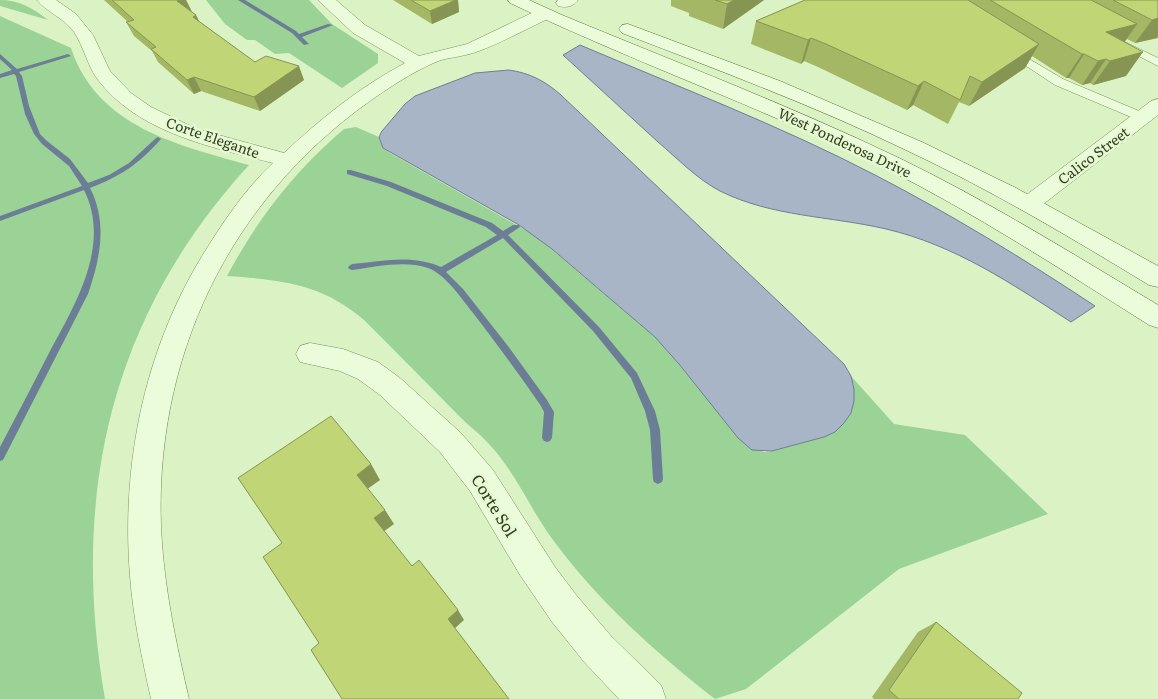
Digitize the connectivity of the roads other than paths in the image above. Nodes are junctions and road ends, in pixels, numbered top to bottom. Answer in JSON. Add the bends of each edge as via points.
{"nodes":[{"id":1,"x":45,"y":0,"type":"edge"},
{"id":2,"x":326,"y":0,"type":"edge"},
{"id":3,"x":564,"y":1,"type":"edge"},
{"id":4,"x":525,"y":6,"type":"edge"},
{"id":5,"x":584,"y":12,"type":"dead end"},
{"id":6,"x":617,"y":24,"type":"dead end"},
{"id":7,"x":1110,"y":36,"type":"edge"},
{"id":8,"x":455,"y":37,"type":"dead end"},
{"id":9,"x":999,"y":44,"type":"edge"},
{"id":10,"x":426,"y":60,"type":"junction"},
{"id":11,"x":1158,"y":63,"type":"edge"},
{"id":12,"x":1150,"y":111,"type":"edge"},
{"id":13,"x":286,"y":160,"type":"junction"},
{"id":14,"x":1029,"y":204,"type":"junction"},
{"id":15,"x":1005,"y":224,"type":"junction"},
{"id":16,"x":1158,"y":278,"type":"edge"},
{"id":17,"x":1158,"y":318,"type":"edge"},
{"id":18,"x":310,"y":354,"type":"dead end"},
{"id":19,"x":170,"y":699,"type":"edge"},
{"id":20,"x":648,"y":699,"type":"edge"}],
"edges":[{"from":1,"to":13,"type":"street","name":"Corte Elegante","via":[[77,25],[107,79],[134,104],[191,133]]},
{"from":2,"to":10,"type":"street","via":[[360,29]]},
{"from":3,"to":4,"type":"street"},
{"from":3,"to":5,"type":"street"},
{"from":4,"to":10,"type":"street","via":[[464,51]]},
{"from":4,"to":15,"type":"street","name":"West Ponderosa Drive","via":[[839,137]]},
{"from":6,"to":14,"type":"street","name":"West Ponderosa Drive","via":[[859,120]]},
{"from":7,"to":11,"type":"lane"},
{"from":8,"to":10,"type":"street"},
{"from":9,"to":12,"type":"lane","via":[[1059,82]]},
{"from":10,"to":13,"type":"street","via":[[357,100]]},
{"from":12,"to":14,"type":"street","name":"Calico Street"},
{"from":13,"to":19,"type":"street","via":[[253,196],[209,260],[173,342],[159,389],[145,497],[146,559],[154,626]]},
{"from":14,"to":15,"type":"street","name":"Calico Street"},
{"from":14,"to":16,"type":"street","name":"West Ponderosa Drive"},
{"from":15,"to":17,"type":"street","name":"West Ponderosa Drive"},
{"from":18,"to":20,"type":"street","name":"Corte Sol","via":[[339,358],[368,369],[453,445],[486,487],[554,596],[590,640]]}]}
